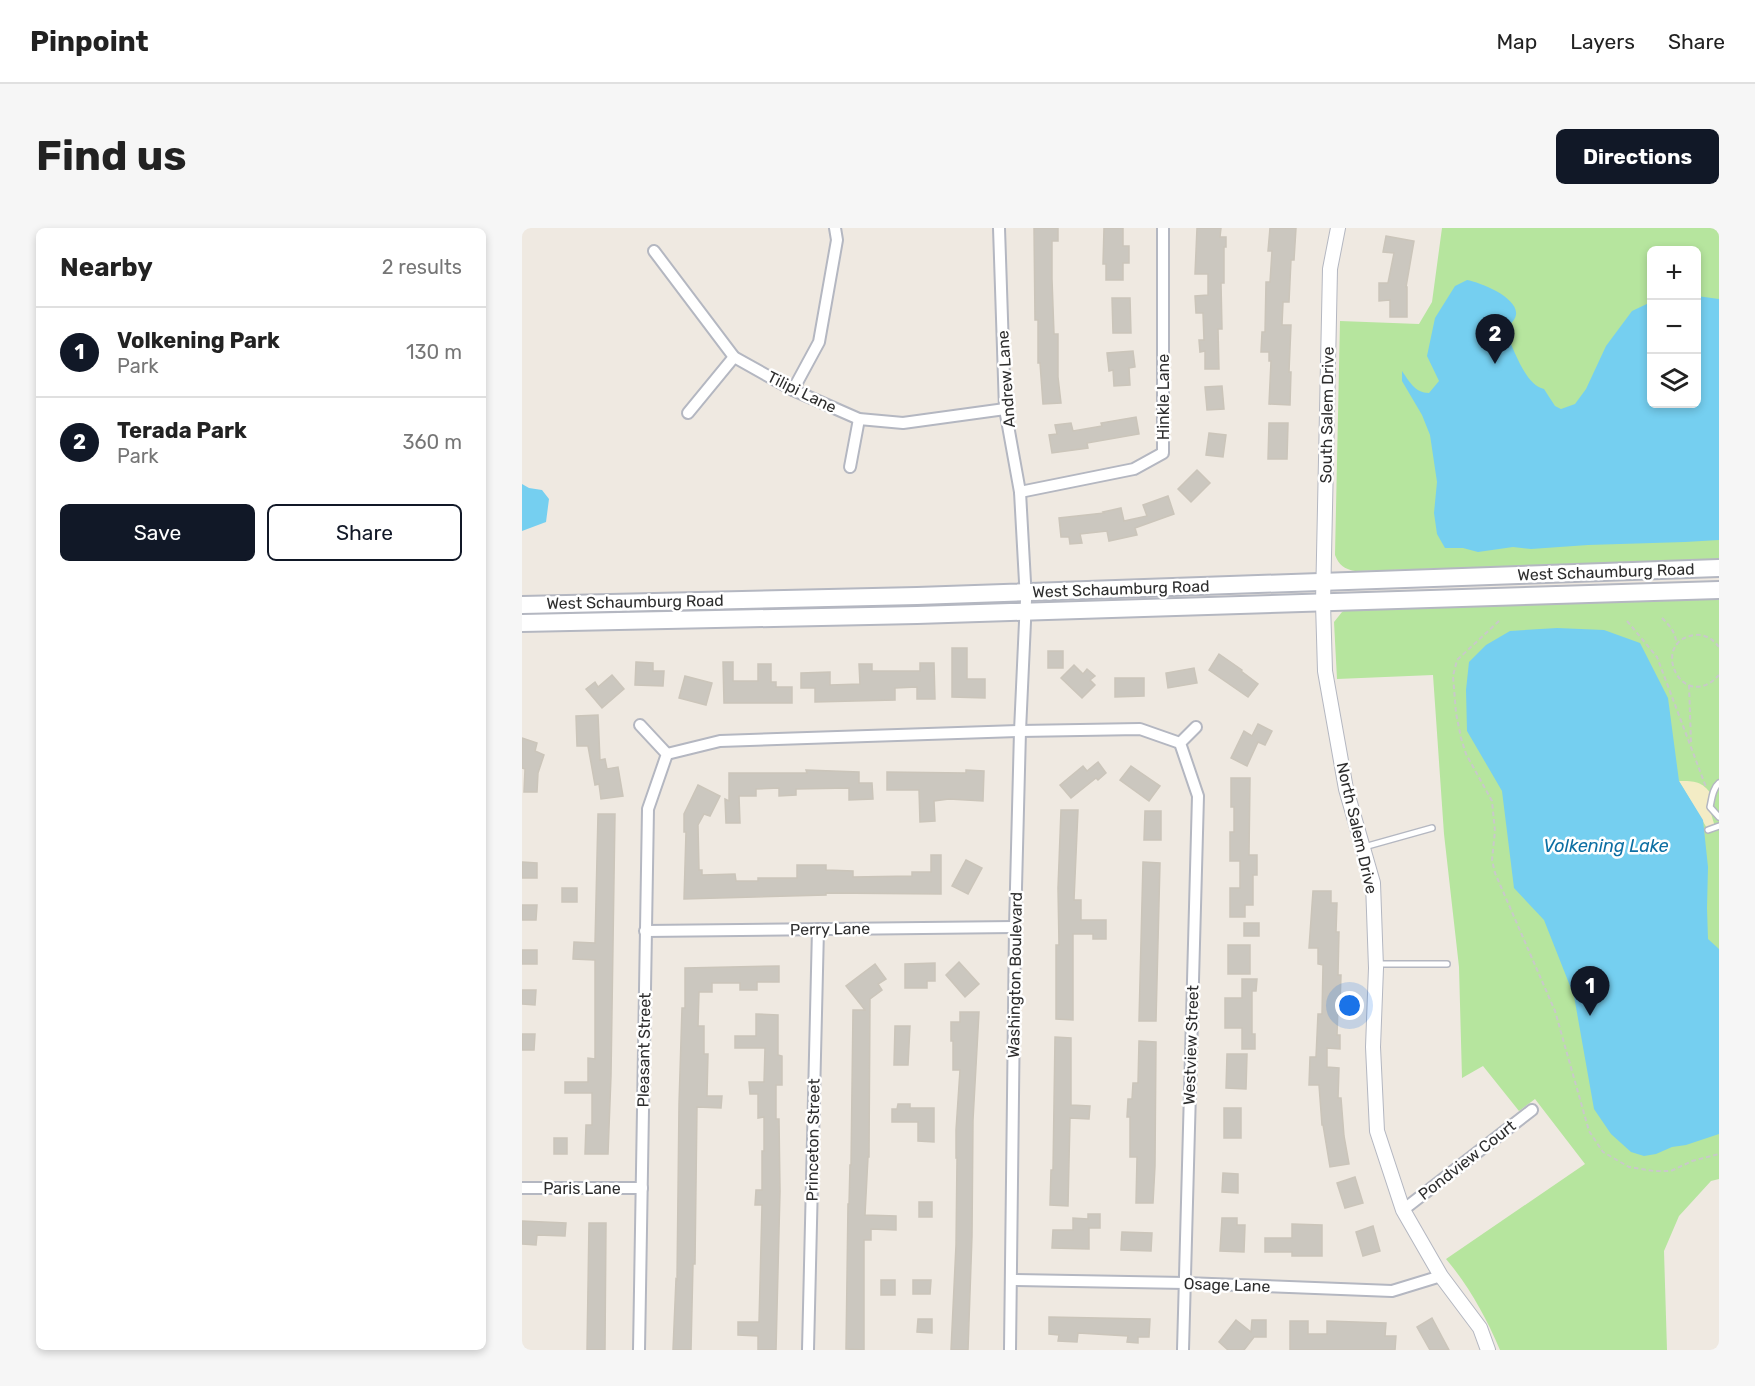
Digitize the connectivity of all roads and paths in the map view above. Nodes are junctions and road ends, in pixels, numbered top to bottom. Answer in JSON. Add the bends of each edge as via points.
{"nodes":[{"id":1,"x":835,"y":228,"type":"edge"},
{"id":2,"x":999,"y":228,"type":"edge"},
{"id":3,"x":1163,"y":228,"type":"edge"},
{"id":4,"x":1338,"y":228,"type":"edge"},
{"id":5,"x":654,"y":251,"type":"dead end"},
{"id":6,"x":734,"y":357,"type":"junction"},
{"id":7,"x":793,"y":390,"type":"junction"},
{"id":8,"x":1005,"y":409,"type":"junction"},
{"id":9,"x":688,"y":413,"type":"dead end"},
{"id":10,"x":859,"y":419,"type":"junction"},
{"id":11,"x":850,"y":467,"type":"dead end"},
{"id":12,"x":1020,"y":492,"type":"junction"},
{"id":13,"x":1719,"y":568,"type":"edge"},
{"id":14,"x":1324,"y":581,"type":"junction"},
{"id":15,"x":1719,"y":590,"type":"edge"},
{"id":16,"x":1026,"y":601,"type":"junction"},
{"id":17,"x":1323,"y":603,"type":"junction"},
{"id":18,"x":522,"y":604,"type":"edge"},
{"id":19,"x":1662,"y":618,"type":"dead end"},
{"id":20,"x":1499,"y":621,"type":"dead end"},
{"id":21,"x":1627,"y":621,"type":"dead end"},
{"id":22,"x":522,"y":623,"type":"edge"},
{"id":23,"x":1677,"y":645,"type":"junction"},
{"id":24,"x":1719,"y":647,"type":"edge"},
{"id":25,"x":1718,"y":677,"type":"edge"},
{"id":26,"x":1719,"y":682,"type":"edge"},
{"id":27,"x":1689,"y":685,"type":"junction"},
{"id":28,"x":640,"y":725,"type":"dead end"},
{"id":29,"x":1196,"y":727,"type":"dead end"},
{"id":30,"x":1020,"y":731,"type":"junction"},
{"id":31,"x":1180,"y":743,"type":"junction"},
{"id":32,"x":1691,"y":747,"type":"junction"},
{"id":33,"x":667,"y":754,"type":"junction"},
{"id":34,"x":1719,"y":783,"type":"edge"},
{"id":35,"x":1714,"y":791,"type":"junction"},
{"id":36,"x":1719,"y":817,"type":"edge"},
{"id":37,"x":1719,"y":826,"type":"edge"},
{"id":38,"x":1432,"y":828,"type":"dead end"},
{"id":39,"x":1708,"y":830,"type":"dead end"},
{"id":40,"x":1362,"y":847,"type":"junction"},
{"id":41,"x":1015,"y":927,"type":"junction"},
{"id":42,"x":818,"y":929,"type":"junction"},
{"id":43,"x":645,"y":931,"type":"junction"},
{"id":44,"x":1376,"y":964,"type":"junction"},
{"id":45,"x":1447,"y":964,"type":"dead end"},
{"id":46,"x":1532,"y":1110,"type":"dead end"},
{"id":47,"x":1719,"y":1154,"type":"edge"},
{"id":48,"x":522,"y":1188,"type":"edge"},
{"id":49,"x":642,"y":1188,"type":"junction"},
{"id":50,"x":1403,"y":1210,"type":"junction"},
{"id":51,"x":1441,"y":1276,"type":"junction"},
{"id":52,"x":1012,"y":1280,"type":"junction"},
{"id":53,"x":1185,"y":1283,"type":"junction"},
{"id":54,"x":639,"y":1350,"type":"edge"},
{"id":55,"x":808,"y":1350,"type":"edge"},
{"id":56,"x":1010,"y":1350,"type":"edge"},
{"id":57,"x":1183,"y":1350,"type":"edge"},
{"id":58,"x":1488,"y":1350,"type":"edge"}],
"edges":[{"from":1,"to":7,"type":"street","via":[[837,240],[819,342]]},
{"from":2,"to":8,"type":"street","name":"Andrew Lane"},
{"from":3,"to":12,"type":"street","name":"Hinkle Lane","via":[[1163,453],[1134,469]]},
{"from":4,"to":14,"type":"street","name":"South Salem Drive","via":[[1330,269]]},
{"from":5,"to":6,"type":"street","name":"Tilipi Lane"},
{"from":6,"to":7,"type":"street","name":"Tilipi Lane"},
{"from":6,"to":9,"type":"street"},
{"from":7,"to":10,"type":"street","name":"Tilipi Lane"},
{"from":8,"to":10,"type":"street","name":"Tilipi Lane","via":[[903,423]]},
{"from":8,"to":12,"type":"street","name":"Andrew Lane"},
{"from":10,"to":11,"type":"street"},
{"from":12,"to":16,"type":"street","name":"Andrew Lane"},
{"from":13,"to":14,"type":"main road","name":"West Schaumburg Road"},
{"from":14,"to":16,"type":"main road","name":"West Schaumburg Road"},
{"from":14,"to":17,"type":"street","name":"South Salem Drive"},
{"from":15,"to":17,"type":"main road","name":"West Schaumburg Road"},
{"from":16,"to":17,"type":"main road","name":"West Schaumburg Road"},
{"from":16,"to":18,"type":"main road","name":"West Schaumburg Road"},
{"from":16,"to":22,"type":"main road","name":"West Schaumburg Road"},
{"from":16,"to":30,"type":"street","name":"Washington Boulevard"},
{"from":17,"to":40,"type":"street","name":"North Salem Drive","via":[[1325,671],[1346,789]]},
{"from":19,"to":23,"type":"path","via":[[1675,634]]},
{"from":20,"to":47,"type":"path","via":[[1457,660],[1453,676],[1456,713],[1466,754],[1492,801],[1495,873],[1555,1011],[1589,1131],[1603,1152],[1629,1167],[1671,1171]]},
{"from":21,"to":32,"type":"path","via":[[1657,657]]},
{"from":23,"to":24,"type":"path","via":[[1683,639],[1700,635]]},
{"from":23,"to":27,"type":"path","via":[[1672,668]]},
{"from":25,"to":26,"type":"path"},
{"from":25,"to":27,"type":"path","via":[[1705,686]]},
{"from":27,"to":32,"type":"path"},
{"from":28,"to":33,"type":"street"},
{"from":29,"to":31,"type":"street"},
{"from":30,"to":31,"type":"street","via":[[1140,729]]},
{"from":30,"to":33,"type":"street","via":[[720,741]]},
{"from":30,"to":41,"type":"street","name":"Washington Boulevard"},
{"from":31,"to":53,"type":"street","name":"Westview Street","via":[[1198,796]]},
{"from":32,"to":35,"type":"path","via":[[1706,787]]},
{"from":33,"to":43,"type":"street","name":"Pleasant Street","via":[[648,809]]},
{"from":34,"to":35,"type":"lane"},
{"from":35,"to":36,"type":"lane","via":[[1710,807]]},
{"from":37,"to":39,"type":"lane"},
{"from":38,"to":40,"type":"lane"},
{"from":40,"to":44,"type":"street","name":"North Salem Drive","via":[[1372,883]]},
{"from":41,"to":42,"type":"street","name":"Perry Lane"},
{"from":41,"to":52,"type":"street","name":"Washington Boulevard"},
{"from":42,"to":43,"type":"street","name":"Perry Lane"},
{"from":42,"to":55,"type":"street","name":"Princeton Street"},
{"from":43,"to":49,"type":"street","name":"Pleasant Street"},
{"from":44,"to":45,"type":"lane"},
{"from":44,"to":50,"type":"street","name":"North Salem Drive","via":[[1373,1047],[1377,1131]]},
{"from":46,"to":50,"type":"street","name":"Pondview Court"},
{"from":48,"to":49,"type":"street","name":"Paris Lane"},
{"from":49,"to":54,"type":"street","name":"Pleasant Street"},
{"from":50,"to":51,"type":"street","name":"North Salem Drive"},
{"from":51,"to":53,"type":"street","name":"Osage Lane","via":[[1392,1291]]},
{"from":51,"to":58,"type":"street","name":"North Salem Drive","via":[[1480,1328]]},
{"from":52,"to":53,"type":"street","name":"Osage Lane"},
{"from":52,"to":56,"type":"street","name":"Washington Boulevard"},
{"from":53,"to":57,"type":"street","name":"Westview Street"}]}
